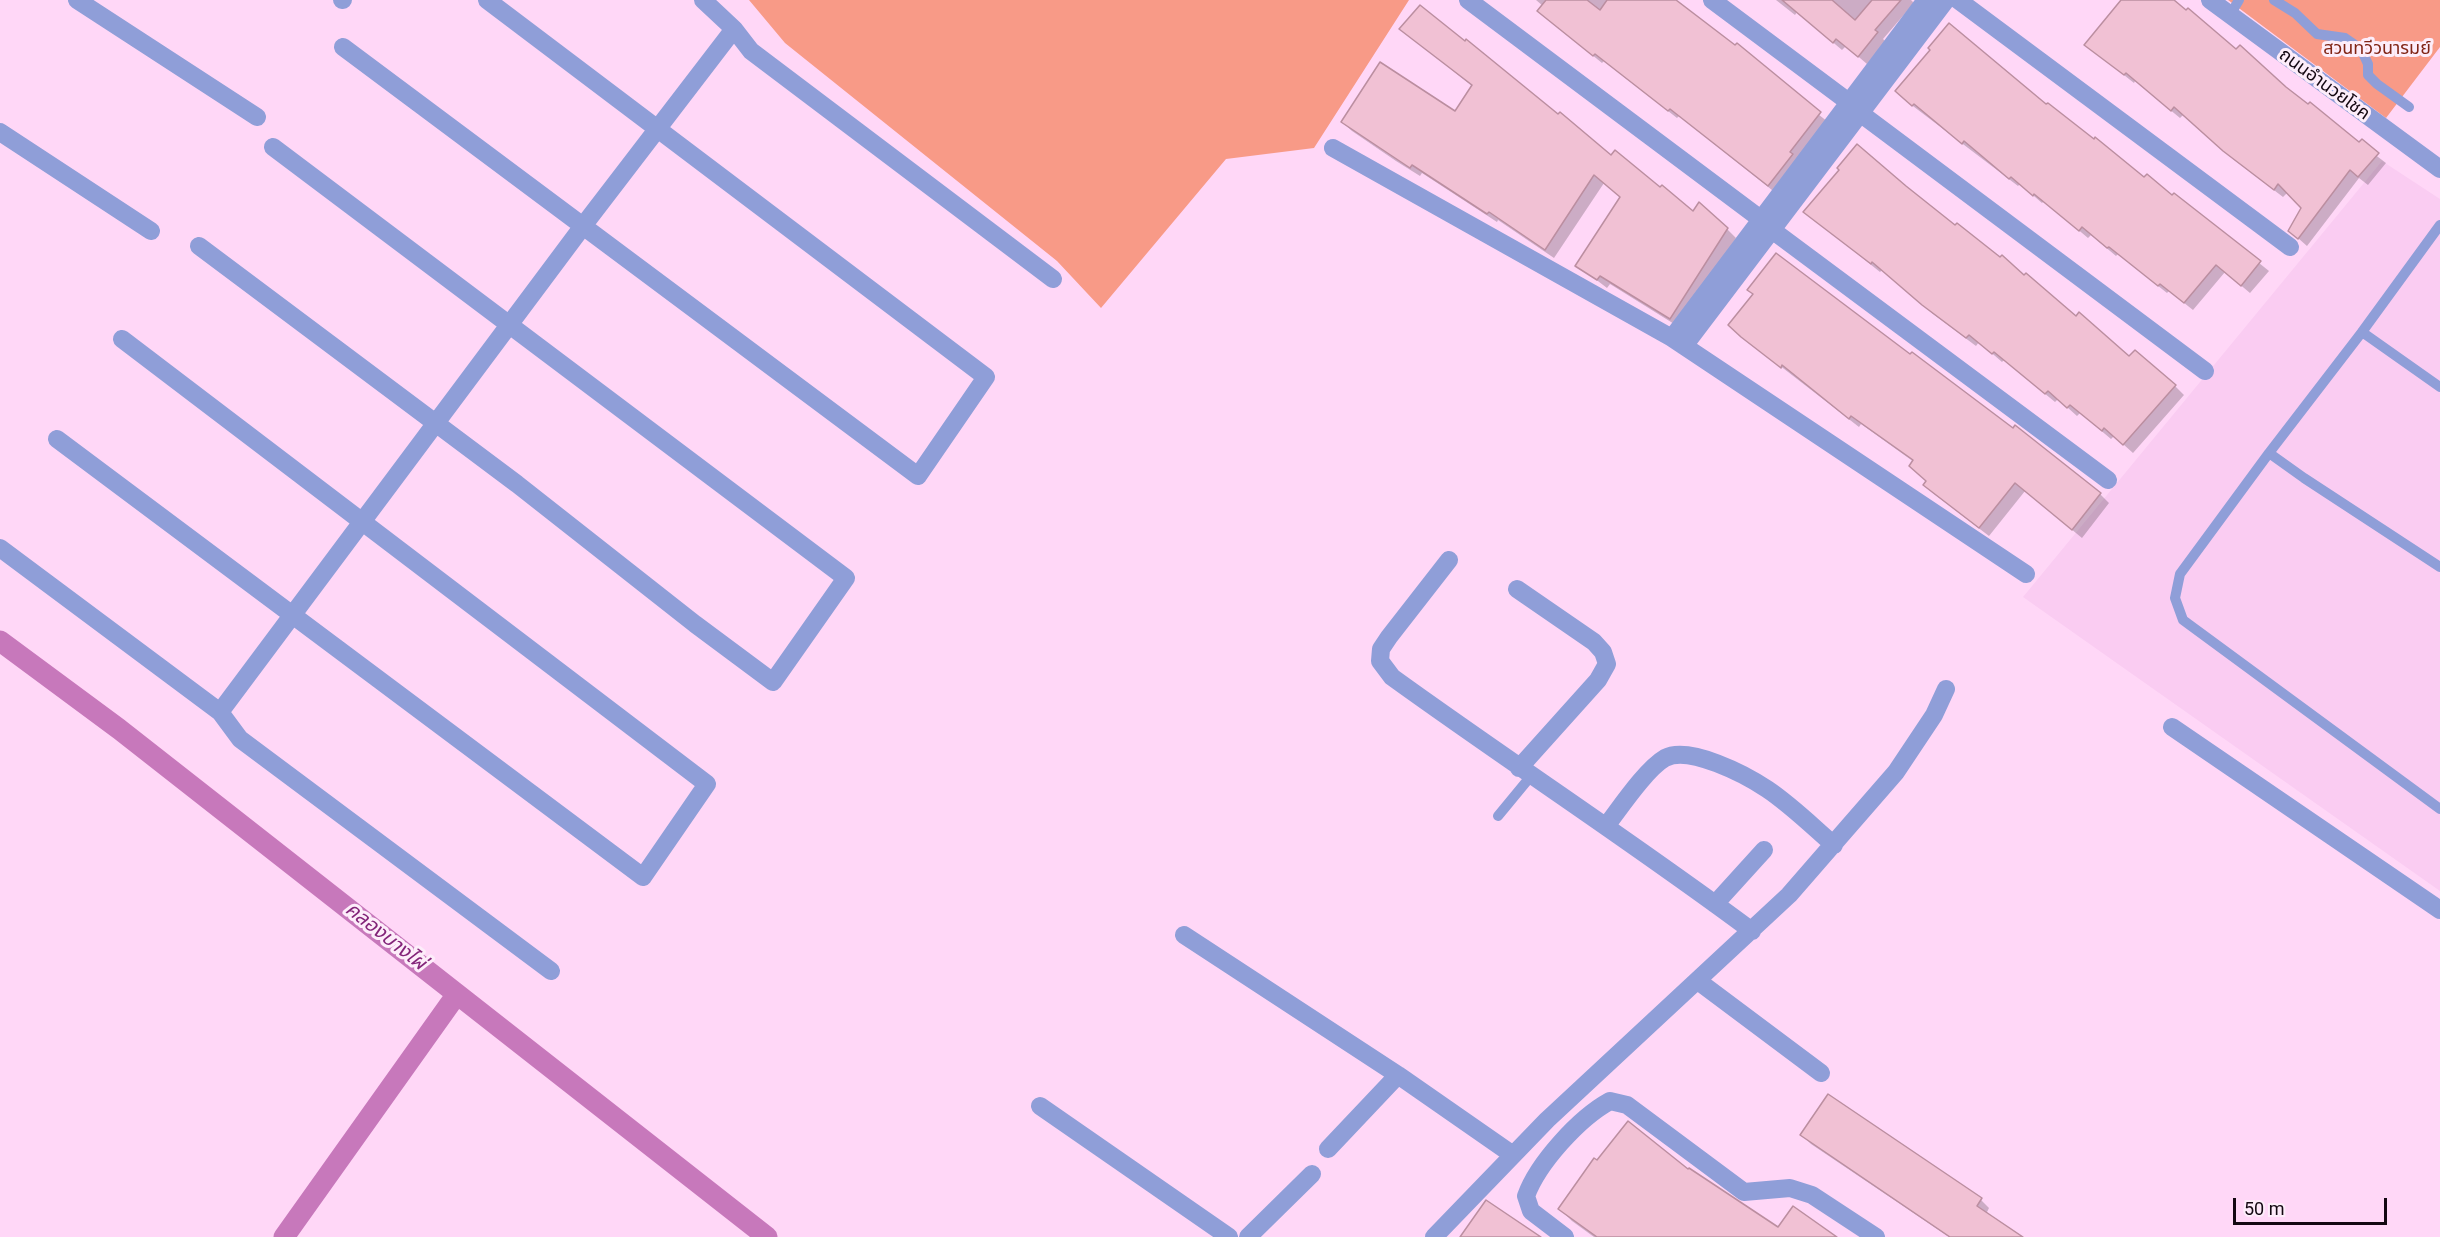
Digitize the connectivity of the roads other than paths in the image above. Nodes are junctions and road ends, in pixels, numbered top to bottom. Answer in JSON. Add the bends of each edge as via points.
{"nodes":[{"id":1,"x":77,"y":0,"type":"edge"},
{"id":2,"x":488,"y":0,"type":"edge"},
{"id":3,"x":703,"y":0,"type":"edge"},
{"id":4,"x":1468,"y":0,"type":"edge"},
{"id":5,"x":1712,"y":0,"type":"edge"},
{"id":6,"x":1926,"y":0,"type":"edge"},
{"id":7,"x":1946,"y":0,"type":"edge"},
{"id":8,"x":1958,"y":0,"type":"edge"},
{"id":9,"x":2210,"y":0,"type":"edge"},
{"id":10,"x":2274,"y":0,"type":"edge"},
{"id":11,"x":2234,"y":7,"type":"edge"},
{"id":12,"x":734,"y":29,"type":"junction"},
{"id":13,"x":343,"y":47,"type":"dead end"},
{"id":14,"x":2409,"y":107,"type":"dead end"},
{"id":15,"x":1855,"y":108,"type":"junction"},
{"id":16,"x":257,"y":117,"type":"dead end"},
{"id":17,"x":658,"y":130,"type":"junction"},
{"id":18,"x":0,"y":132,"type":"edge"},
{"id":19,"x":273,"y":147,"type":"dead end"},
{"id":20,"x":1333,"y":148,"type":"dead end"},
{"id":21,"x":2440,"y":169,"type":"edge"},
{"id":22,"x":583,"y":225,"type":"junction"},
{"id":23,"x":1766,"y":225,"type":"junction"},
{"id":24,"x":2440,"y":225,"type":"edge"},
{"id":25,"x":151,"y":231,"type":"dead end"},
{"id":26,"x":200,"y":246,"type":"dead end"},
{"id":27,"x":2290,"y":247,"type":"dead end"},
{"id":28,"x":1053,"y":279,"type":"dead end"},
{"id":29,"x":508,"y":325,"type":"junction"},
{"id":30,"x":2362,"y":332,"type":"junction"},
{"id":31,"x":122,"y":339,"type":"dead end"},
{"id":32,"x":1678,"y":342,"type":"junction"},
{"id":33,"x":2205,"y":371,"type":"dead end"},
{"id":34,"x":2440,"y":387,"type":"edge"},
{"id":35,"x":435,"y":425,"type":"junction"},
{"id":36,"x":57,"y":439,"type":"dead end"},
{"id":37,"x":2269,"y":453,"type":"junction"},
{"id":38,"x":2108,"y":480,"type":"dead end"},
{"id":39,"x":360,"y":522,"type":"junction"},
{"id":40,"x":0,"y":548,"type":"edge"},
{"id":41,"x":1449,"y":560,"type":"dead end"},
{"id":42,"x":2440,"y":567,"type":"edge"},
{"id":43,"x":2026,"y":574,"type":"dead end"},
{"id":44,"x":1517,"y":589,"type":"dead end"},
{"id":45,"x":292,"y":615,"type":"junction"},
{"id":46,"x":1946,"y":690,"type":"dead end"},
{"id":47,"x":220,"y":712,"type":"junction"},
{"id":48,"x":2172,"y":727,"type":"dead end"},
{"id":49,"x":1525,"y":772,"type":"junction"},
{"id":50,"x":2440,"y":809,"type":"edge"},
{"id":51,"x":1498,"y":816,"type":"dead end"},
{"id":52,"x":1606,"y":826,"type":"junction"},
{"id":53,"x":1834,"y":845,"type":"junction"},
{"id":54,"x":1764,"y":850,"type":"dead end"},
{"id":55,"x":1715,"y":904,"type":"junction"},
{"id":56,"x":2440,"y":910,"type":"edge"},
{"id":57,"x":1752,"y":931,"type":"junction"},
{"id":58,"x":1184,"y":935,"type":"dead end"},
{"id":59,"x":551,"y":971,"type":"dead end"},
{"id":60,"x":1698,"y":981,"type":"junction"},
{"id":61,"x":1821,"y":1073,"type":"dead end"},
{"id":62,"x":1398,"y":1075,"type":"junction"},
{"id":63,"x":1040,"y":1106,"type":"dead end"},
{"id":64,"x":1328,"y":1149,"type":"dead end"},
{"id":65,"x":1513,"y":1155,"type":"junction"},
{"id":66,"x":1312,"y":1174,"type":"dead end"},
{"id":67,"x":1228,"y":1237,"type":"edge"},
{"id":68,"x":1248,"y":1237,"type":"edge"},
{"id":69,"x":1434,"y":1237,"type":"edge"},
{"id":70,"x":1565,"y":1237,"type":"edge"},
{"id":71,"x":1876,"y":1237,"type":"edge"}],
"edges":[{"from":1,"to":16,"type":"street"},
{"from":2,"to":17,"type":"street"},
{"from":3,"to":12,"type":"street"},
{"from":4,"to":23,"type":"street"},
{"from":5,"to":15,"type":"street"},
{"from":6,"to":15,"type":"street"},
{"from":7,"to":15,"type":"street"},
{"from":8,"to":27,"type":"street"},
{"from":9,"to":11,"type":"street","name":"ถนนอำนวยโชค"},
{"from":10,"to":14,"type":"lane","via":[[2317,34],[2345,38],[2361,49],[2368,75]]},
{"from":11,"to":21,"type":"street","name":"ถนนอำนวยโชค"},
{"from":12,"to":17,"type":"street"},
{"from":12,"to":28,"type":"street","via":[[751,51]]},
{"from":13,"to":22,"type":"street"},
{"from":15,"to":23,"type":"street"},
{"from":15,"to":33,"type":"street"},
{"from":17,"to":22,"type":"street"},
{"from":17,"to":22,"type":"street","via":[[986,376],[918,476]]},
{"from":18,"to":25,"type":"street"},
{"from":19,"to":29,"type":"street"},
{"from":20,"to":32,"type":"street"},
{"from":22,"to":29,"type":"street"},
{"from":23,"to":32,"type":"street"},
{"from":23,"to":38,"type":"street"},
{"from":24,"to":30,"type":"lane"},
{"from":26,"to":35,"type":"street"},
{"from":29,"to":35,"type":"street"},
{"from":29,"to":35,"type":"street","via":[[846,578],[773,682]]},
{"from":30,"to":34,"type":"lane"},
{"from":30,"to":37,"type":"lane"},
{"from":31,"to":39,"type":"street"},
{"from":32,"to":43,"type":"street"},
{"from":35,"to":39,"type":"street"},
{"from":36,"to":45,"type":"street"},
{"from":37,"to":42,"type":"lane"},
{"from":37,"to":50,"type":"lane","via":[[2180,574],[2175,598],[2183,620]]},
{"from":39,"to":45,"type":"street"},
{"from":39,"to":45,"type":"street","via":[[707,784],[643,876]]},
{"from":40,"to":47,"type":"street"},
{"from":41,"to":49,"type":"street","via":[[1389,637],[1380,661],[1392,677]]},
{"from":44,"to":49,"type":"street","via":[[1594,642],[1604,652],[1607,664]]},
{"from":45,"to":47,"type":"street"},
{"from":46,"to":53,"type":"street","via":[[1896,772]]},
{"from":47,"to":59,"type":"street","via":[[240,739]]},
{"from":48,"to":56,"type":"street"},
{"from":49,"to":51,"type":"lane"},
{"from":49,"to":52,"type":"street"},
{"from":52,"to":53,"type":"street","via":[[1655,766],[1679,753],[1730,769],[1767,789]]},
{"from":52,"to":55,"type":"street"},
{"from":53,"to":57,"type":"street"},
{"from":54,"to":55,"type":"street"},
{"from":55,"to":57,"type":"street"},
{"from":57,"to":60,"type":"street"},
{"from":58,"to":62,"type":"street"},
{"from":60,"to":61,"type":"street"},
{"from":60,"to":65,"type":"street"},
{"from":62,"to":64,"type":"street"},
{"from":62,"to":65,"type":"street"},
{"from":63,"to":67,"type":"street"},
{"from":65,"to":69,"type":"street"},
{"from":66,"to":68,"type":"street"},
{"from":70,"to":71,"type":"street","via":[[1531,1211],[1526,1196],[1536,1176],[1575,1129],[1610,1101],[1627,1105],[1743,1192],[1790,1188],[1812,1196]]}]}
